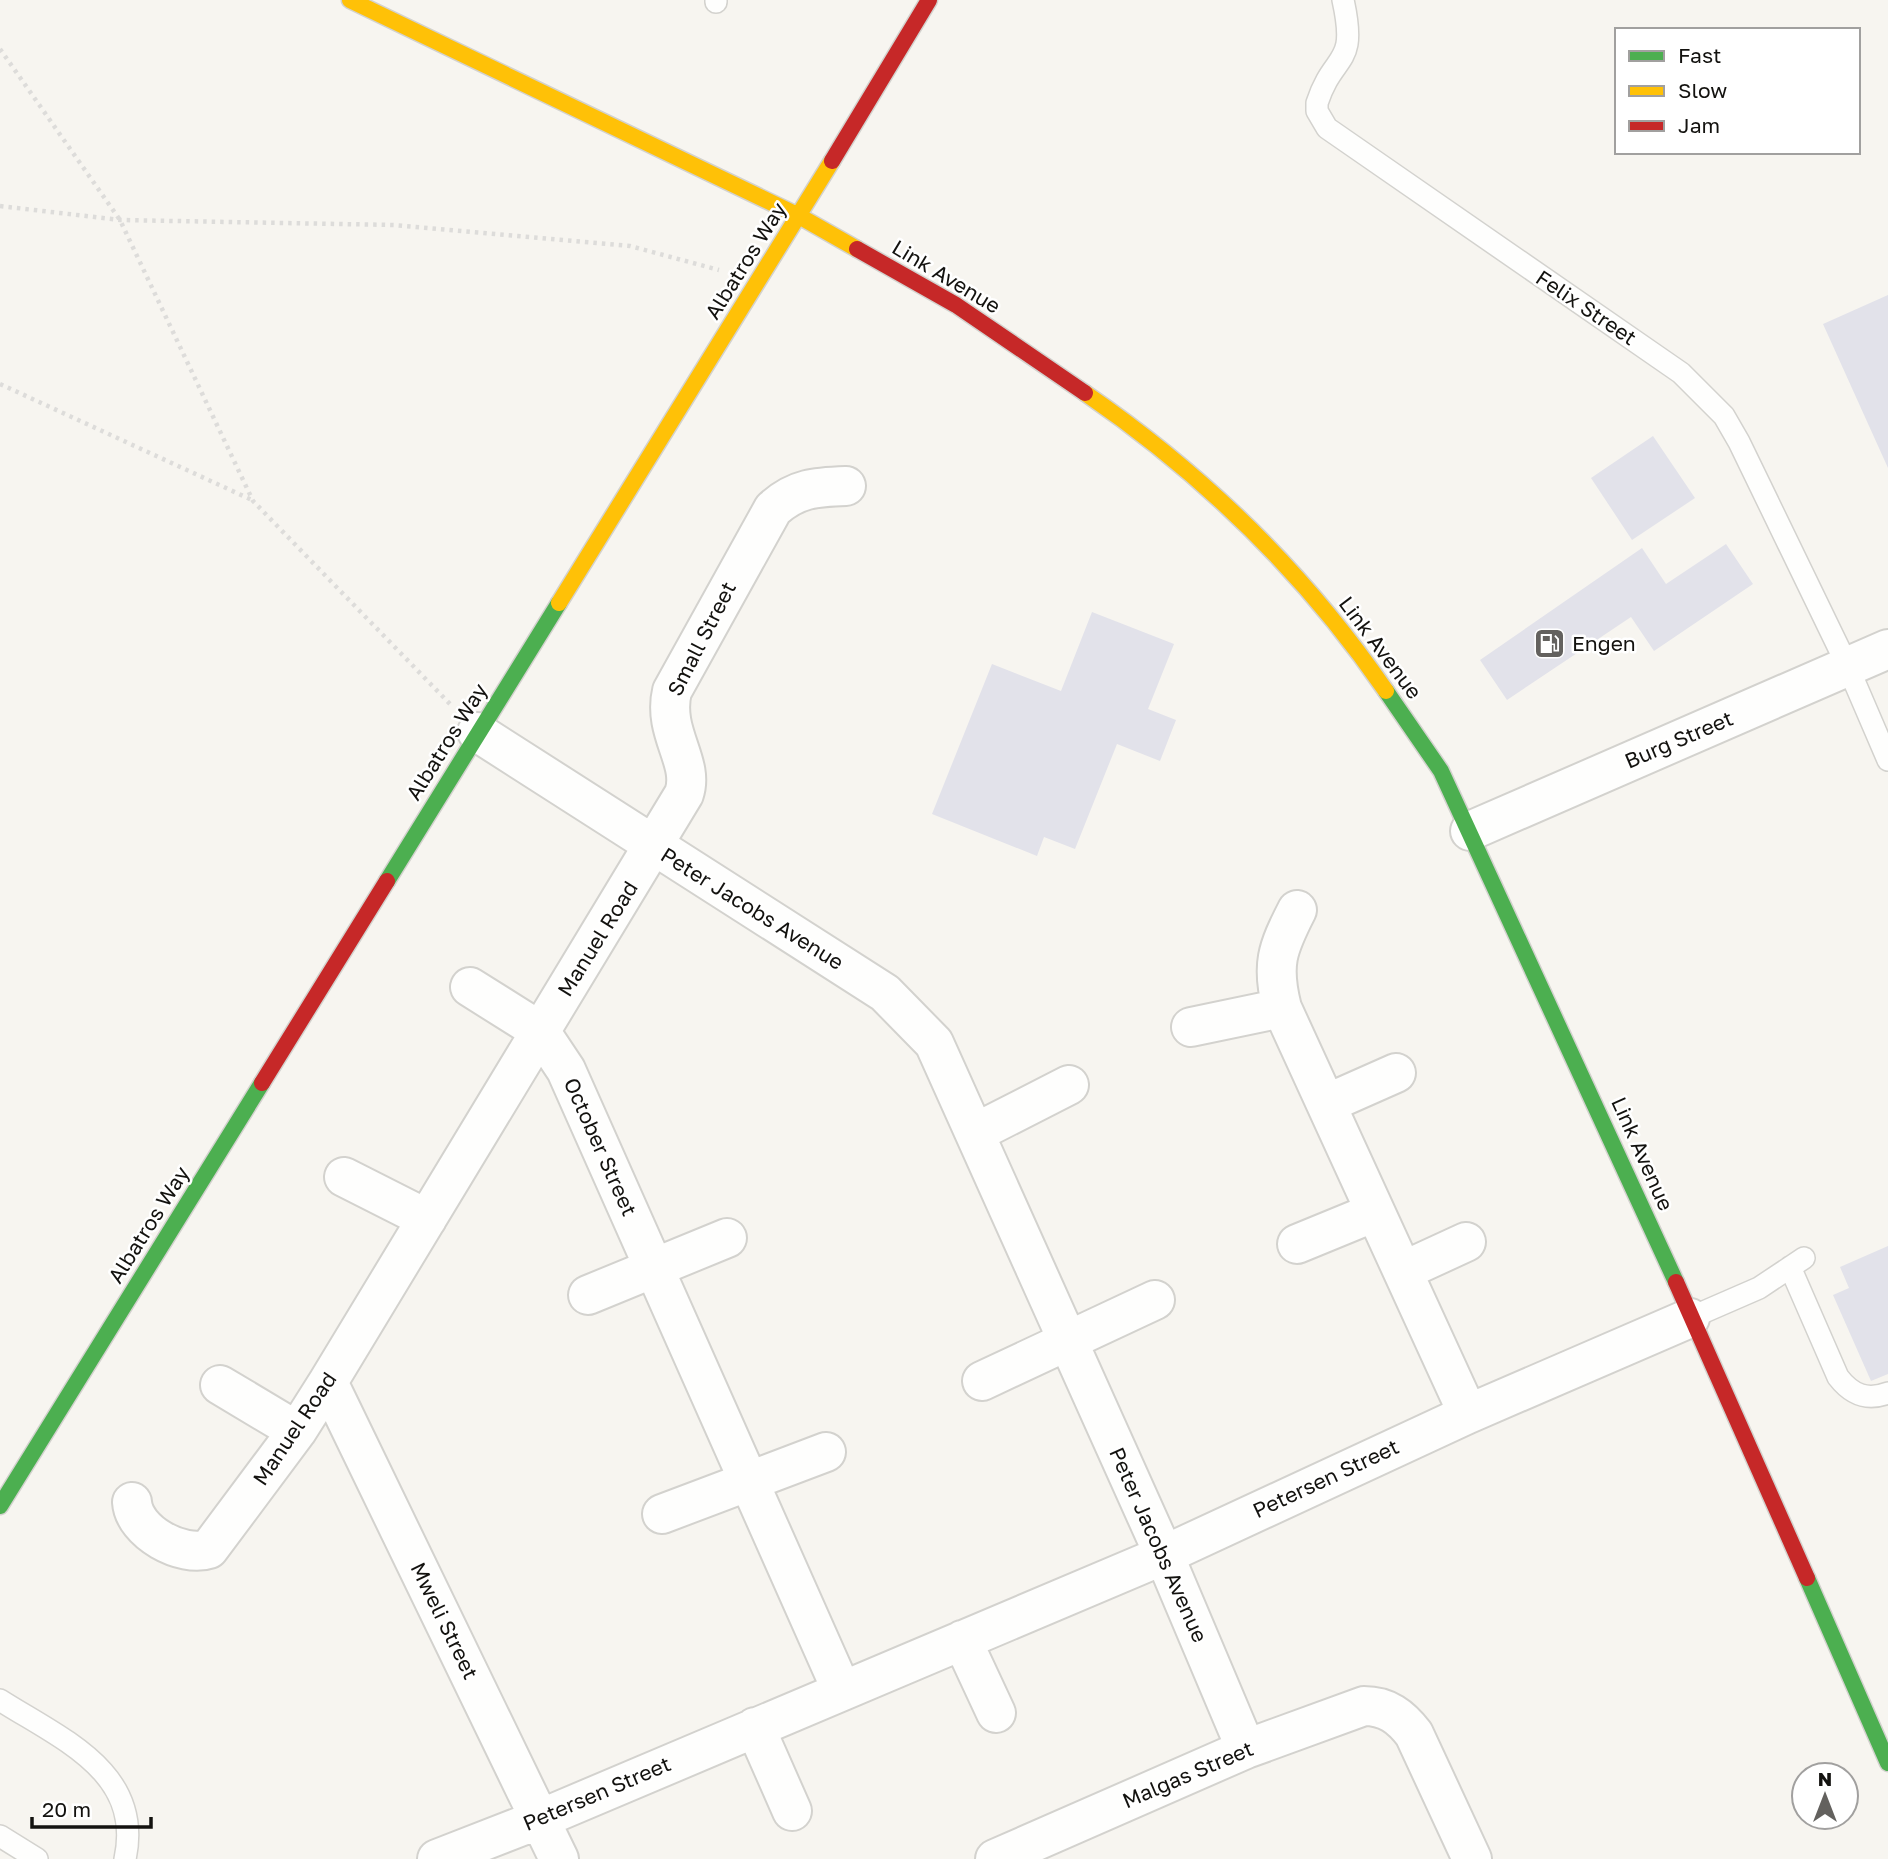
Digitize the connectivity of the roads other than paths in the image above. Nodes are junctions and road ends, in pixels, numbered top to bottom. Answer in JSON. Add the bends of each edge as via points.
{"nodes":[{"id":1,"x":350,"y":0,"type":"edge"},
{"id":2,"x":929,"y":0,"type":"edge"},
{"id":3,"x":1343,"y":0,"type":"edge"},
{"id":4,"x":799,"y":216,"type":"junction"},
{"id":5,"x":846,"y":486,"type":"dead end"},
{"id":6,"x":1888,"y":649,"type":"edge"},
{"id":7,"x":1848,"y":667,"type":"junction"},
{"id":8,"x":477,"y":732,"type":"junction"},
{"id":9,"x":1888,"y":760,"type":"edge"},
{"id":10,"x":1470,"y":831,"type":"junction"},
{"id":11,"x":655,"y":847,"type":"junction"},
{"id":12,"x":1297,"y":910,"type":"dead end"},
{"id":13,"x":470,"y":987,"type":"dead end"},
{"id":14,"x":1283,"y":1008,"type":"junction"},
{"id":15,"x":1191,"y":1027,"type":"dead end"},
{"id":16,"x":540,"y":1031,"type":"junction"},
{"id":17,"x":1396,"y":1073,"type":"dead end"},
{"id":18,"x":1069,"y":1085,"type":"dead end"},
{"id":19,"x":1326,"y":1104,"type":"junction"},
{"id":20,"x":975,"y":1133,"type":"junction"},
{"id":21,"x":344,"y":1177,"type":"dead end"},
{"id":22,"x":1375,"y":1212,"type":"junction"},
{"id":23,"x":427,"y":1219,"type":"junction"},
{"id":24,"x":727,"y":1238,"type":"dead end"},
{"id":25,"x":1466,"y":1242,"type":"dead end"},
{"id":26,"x":1297,"y":1244,"type":"dead end"},
{"id":27,"x":652,"y":1268,"type":"junction"},
{"id":28,"x":1403,"y":1271,"type":"junction"},
{"id":29,"x":588,"y":1295,"type":"dead end"},
{"id":30,"x":1154,"y":1300,"type":"dead end"},
{"id":31,"x":1690,"y":1318,"type":"junction"},
{"id":32,"x":1069,"y":1341,"type":"junction"},
{"id":33,"x":982,"y":1381,"type":"dead end"},
{"id":34,"x":328,"y":1382,"type":"junction"},
{"id":35,"x":220,"y":1385,"type":"dead end"},
{"id":36,"x":1888,"y":1393,"type":"edge"},
{"id":37,"x":1468,"y":1414,"type":"junction"},
{"id":38,"x":297,"y":1431,"type":"junction"},
{"id":39,"x":826,"y":1452,"type":"dead end"},
{"id":40,"x":748,"y":1483,"type":"junction"},
{"id":41,"x":132,"y":1502,"type":"dead end"},
{"id":42,"x":0,"y":1506,"type":"edge"},
{"id":43,"x":662,"y":1514,"type":"dead end"},
{"id":44,"x":1164,"y":1555,"type":"junction"},
{"id":45,"x":962,"y":1640,"type":"junction"},
{"id":46,"x":842,"y":1691,"type":"junction"},
{"id":47,"x":0,"y":1700,"type":"edge"},
{"id":48,"x":996,"y":1713,"type":"dead end"},
{"id":49,"x":755,"y":1727,"type":"junction"},
{"id":50,"x":1246,"y":1749,"type":"junction"},
{"id":51,"x":1888,"y":1763,"type":"edge"},
{"id":52,"x":792,"y":1811,"type":"dead end"},
{"id":53,"x":540,"y":1819,"type":"junction"},
{"id":54,"x":0,"y":1836,"type":"edge"},
{"id":55,"x":37,"y":1859,"type":"edge"},
{"id":56,"x":125,"y":1859,"type":"edge"},
{"id":57,"x":437,"y":1859,"type":"edge"},
{"id":58,"x":559,"y":1859,"type":"edge"},
{"id":59,"x":995,"y":1859,"type":"edge"},
{"id":60,"x":1472,"y":1859,"type":"edge"}],
"edges":[{"from":1,"to":4,"type":"street","name":"Link Avenue"},
{"from":2,"to":4,"type":"street","name":"Albatros Way"},
{"from":3,"to":7,"type":"lane","name":"Felix Street","via":[[1349,28],[1345,58],[1317,103],[1327,128],[1681,373],[1705,395],[1724,415],[1739,442]]},
{"from":4,"to":8,"type":"street","name":"Albatros Way"},
{"from":4,"to":10,"type":"street","name":"Link Avenue","via":[[956,305],[1129,423],[1211,491],[1284,561],[1347,634],[1434,760]]},
{"from":5,"to":11,"type":"street","name":"Small Street","via":[[808,487],[773,509],[678,677],[669,703],[669,722],[688,776],[687,786]]},
{"from":6,"to":7,"type":"street","name":"Burg Street"},
{"from":7,"to":9,"type":"lane"},
{"from":7,"to":10,"type":"street","name":"Burg Street"},
{"from":8,"to":11,"type":"street","name":"Peter Jacobs Avenue"},
{"from":8,"to":42,"type":"street","name":"Albatros Way"},
{"from":10,"to":31,"type":"street","name":"Link Avenue"},
{"from":11,"to":16,"type":"street","name":"Manuel Road"},
{"from":11,"to":20,"type":"street","name":"Peter Jacobs Avenue","via":[[885,993],[934,1043]]},
{"from":12,"to":14,"type":"street","via":[[1282,939],[1274,976]]},
{"from":13,"to":16,"type":"street"},
{"from":14,"to":15,"type":"street"},
{"from":14,"to":19,"type":"street"},
{"from":16,"to":23,"type":"street","name":"Manuel Road"},
{"from":16,"to":27,"type":"street","name":"October Street","via":[[577,1091]]},
{"from":17,"to":19,"type":"street"},
{"from":18,"to":20,"type":"street"},
{"from":19,"to":22,"type":"street"},
{"from":20,"to":32,"type":"street","name":"Peter Jacobs Avenue"},
{"from":21,"to":23,"type":"street"},
{"from":22,"to":26,"type":"street"},
{"from":22,"to":28,"type":"street"},
{"from":23,"to":34,"type":"street","name":"Manuel Road"},
{"from":24,"to":27,"type":"street"},
{"from":25,"to":28,"type":"street"},
{"from":27,"to":29,"type":"street"},
{"from":27,"to":40,"type":"street","name":"October Street"},
{"from":28,"to":37,"type":"street"},
{"from":30,"to":32,"type":"street"},
{"from":31,"to":36,"type":"lane","via":[[1759,1288],[1797,1263],[1838,1377],[1846,1388],[1867,1397]]},
{"from":31,"to":37,"type":"street","name":"Petersen Street"},
{"from":31,"to":51,"type":"street","name":"Link Avenue"},
{"from":32,"to":33,"type":"street"},
{"from":32,"to":44,"type":"street","name":"Peter Jacobs Avenue"},
{"from":34,"to":38,"type":"street","name":"Manuel Road"},
{"from":34,"to":53,"type":"street","name":"Mweli Street"},
{"from":35,"to":38,"type":"street"},
{"from":37,"to":44,"type":"street","name":"Petersen Street"},
{"from":38,"to":41,"type":"street","name":"Manuel Road","via":[[209,1549],[188,1550],[146,1529],[133,1515]]},
{"from":39,"to":40,"type":"street"},
{"from":40,"to":43,"type":"street"},
{"from":40,"to":46,"type":"street","name":"October Street"},
{"from":44,"to":45,"type":"street","name":"Petersen Street"},
{"from":44,"to":50,"type":"street","name":"Peter Jacobs Avenue"},
{"from":45,"to":46,"type":"street","name":"Petersen Street"},
{"from":45,"to":48,"type":"street"},
{"from":46,"to":49,"type":"street","name":"Petersen Street"},
{"from":47,"to":56,"type":"lane","via":[[87,1756],[118,1788],[127,1826]]},
{"from":49,"to":52,"type":"street"},
{"from":49,"to":53,"type":"street","name":"Petersen Street"},
{"from":50,"to":59,"type":"street","name":"Malgas Street"},
{"from":50,"to":60,"type":"street","name":"Malgas Street","via":[[1352,1708],[1385,1708],[1405,1721],[1414,1734]]},
{"from":53,"to":57,"type":"street","name":"Petersen Street"},
{"from":53,"to":58,"type":"street","name":"Mweli Street"},
{"from":54,"to":55,"type":"lane"}]}
